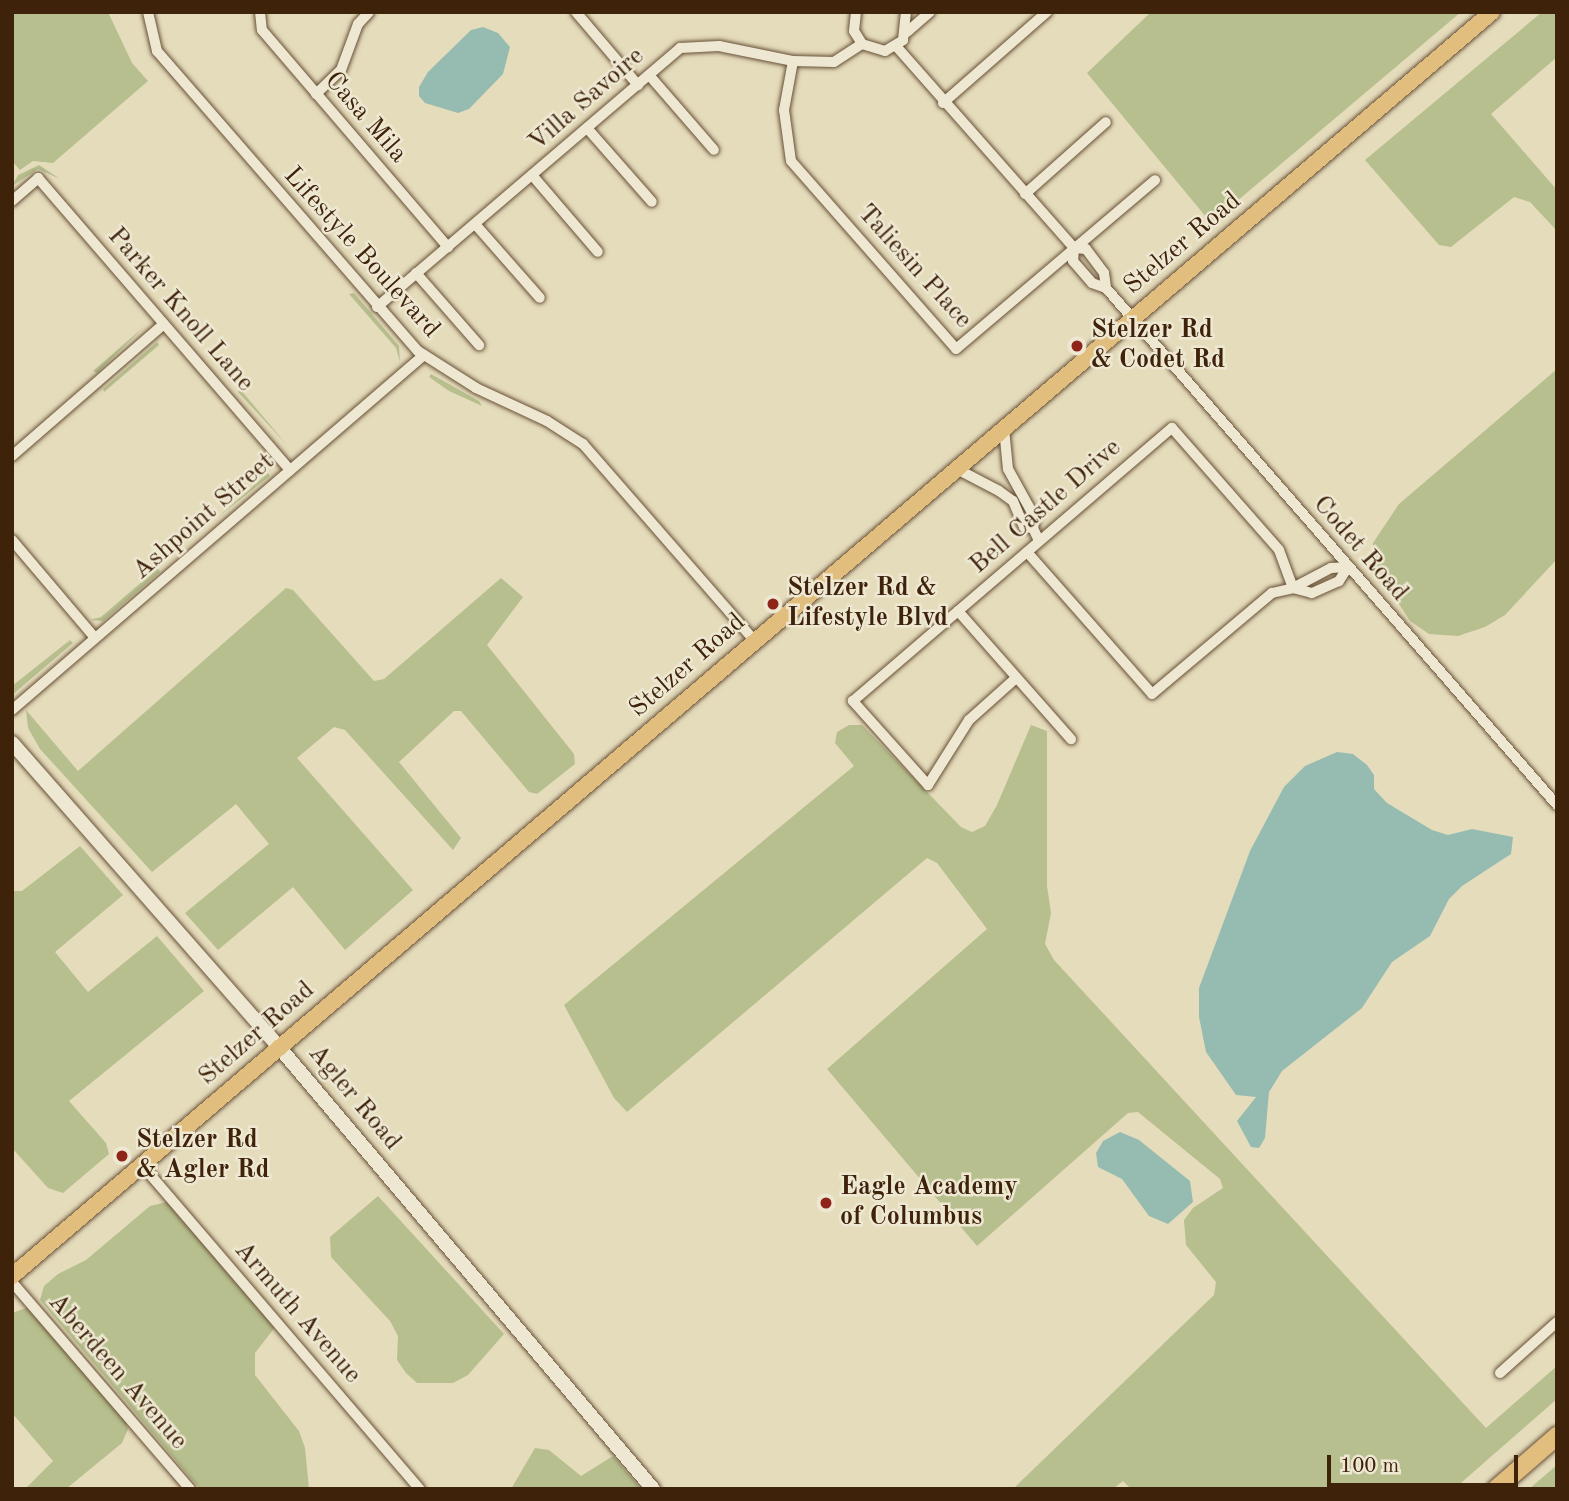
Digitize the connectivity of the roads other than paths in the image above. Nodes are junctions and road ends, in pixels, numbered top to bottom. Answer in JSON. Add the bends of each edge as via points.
{"nodes":[{"id":1,"x":148,"y":12,"type":"edge"},
{"id":2,"x":260,"y":12,"type":"edge"},
{"id":3,"x":369,"y":12,"type":"edge"},
{"id":4,"x":576,"y":12,"type":"edge"},
{"id":5,"x":856,"y":12,"type":"edge"},
{"id":6,"x":906,"y":12,"type":"edge"},
{"id":7,"x":930,"y":12,"type":"edge"},
{"id":8,"x":1047,"y":12,"type":"edge"},
{"id":9,"x":1492,"y":12,"type":"edge"},
{"id":10,"x":907,"y":32,"type":"junction"},
{"id":11,"x":862,"y":44,"type":"junction"},
{"id":12,"x":896,"y":46,"type":"junction"},
{"id":13,"x":793,"y":61,"type":"junction"},
{"id":14,"x":649,"y":75,"type":"junction"},
{"id":15,"x":638,"y":85,"type":"junction"},
{"id":16,"x":316,"y":94,"type":"junction"},
{"id":17,"x":943,"y":103,"type":"junction"},
{"id":18,"x":1107,"y":122,"type":"dead end"},
{"id":19,"x":587,"y":128,"type":"junction"},
{"id":20,"x":714,"y":150,"type":"dead end"},
{"id":21,"x":532,"y":175,"type":"junction"},
{"id":22,"x":1155,"y":180,"type":"dead end"},
{"id":23,"x":1025,"y":194,"type":"junction"},
{"id":24,"x":12,"y":201,"type":"edge"},
{"id":25,"x":652,"y":202,"type":"dead end"},
{"id":26,"x":475,"y":224,"type":"junction"},
{"id":27,"x":448,"y":247,"type":"junction"},
{"id":28,"x":1074,"y":248,"type":"junction"},
{"id":29,"x":598,"y":251,"type":"dead end"},
{"id":30,"x":416,"y":273,"type":"junction"},
{"id":31,"x":1107,"y":288,"type":"junction"},
{"id":32,"x":541,"y":298,"type":"dead end"},
{"id":33,"x":377,"y":307,"type":"junction"},
{"id":34,"x":1133,"y":319,"type":"junction"},
{"id":35,"x":164,"y":324,"type":"junction"},
{"id":36,"x":478,"y":345,"type":"dead end"},
{"id":37,"x":424,"y":355,"type":"junction"},
{"id":38,"x":1004,"y":429,"type":"junction"},
{"id":39,"x":12,"y":456,"type":"edge"},
{"id":40,"x":957,"y":469,"type":"junction"},
{"id":41,"x":290,"y":470,"type":"junction"},
{"id":42,"x":1033,"y":528,"type":"junction"},
{"id":43,"x":12,"y":540,"type":"edge"},
{"id":44,"x":1039,"y":541,"type":"junction"},
{"id":45,"x":1027,"y":552,"type":"junction"},
{"id":46,"x":1348,"y":568,"type":"junction"},
{"id":47,"x":1293,"y":588,"type":"junction"},
{"id":48,"x":957,"y":611,"type":"junction"},
{"id":49,"x":95,"y":638,"type":"junction"},
{"id":50,"x":755,"y":641,"type":"junction"},
{"id":51,"x":1016,"y":678,"type":"junction"},
{"id":52,"x":12,"y":710,"type":"edge"},
{"id":53,"x":1071,"y":739,"type":"dead end"},
{"id":54,"x":12,"y":743,"type":"edge"},
{"id":55,"x":1557,"y":805,"type":"edge"},
{"id":56,"x":279,"y":1047,"type":"junction"},
{"id":57,"x":142,"y":1165,"type":"junction"},
{"id":58,"x":12,"y":1276,"type":"edge"},
{"id":59,"x":12,"y":1282,"type":"edge"},
{"id":60,"x":1557,"y":1322,"type":"edge"},
{"id":61,"x":1500,"y":1373,"type":"dead end"},
{"id":62,"x":1557,"y":1436,"type":"edge"},
{"id":63,"x":190,"y":1489,"type":"edge"},
{"id":64,"x":419,"y":1489,"type":"edge"},
{"id":65,"x":653,"y":1489,"type":"edge"},
{"id":66,"x":1496,"y":1489,"type":"edge"}],
"edges":[{"from":1,"to":33,"type":"street","name":"Lifestyle Boulevard","via":[[157,51]]},
{"from":2,"to":16,"type":"street","name":"Casa Mila","via":[[262,30]]},
{"from":3,"to":16,"type":"street","via":[[358,24],[341,70]]},
{"from":4,"to":15,"type":"street"},
{"from":5,"to":11,"type":"street","via":[[854,31]]},
{"from":6,"to":10,"type":"street"},
{"from":7,"to":10,"type":"street"},
{"from":8,"to":17,"type":"street"},
{"from":9,"to":34,"type":"main road","name":"Stelzer Road"},
{"from":10,"to":12,"type":"street"},
{"from":11,"to":12,"type":"street","via":[[873,50]]},
{"from":11,"to":13,"type":"street","name":"Villa Savoire","via":[[834,62]]},
{"from":12,"to":17,"type":"street"},
{"from":13,"to":14,"type":"street","name":"Villa Savoire","via":[[719,46],[680,48]]},
{"from":13,"to":28,"type":"street","name":"Taliesin Place","via":[[784,110],[791,160],[956,349]]},
{"from":14,"to":15,"type":"street","name":"Villa Savoire"},
{"from":14,"to":20,"type":"street"},
{"from":15,"to":19,"type":"street","name":"Villa Savoire"},
{"from":16,"to":27,"type":"street","name":"Casa Mila"},
{"from":17,"to":23,"type":"street"},
{"from":18,"to":23,"type":"street"},
{"from":19,"to":21,"type":"street","name":"Villa Savoire"},
{"from":19,"to":25,"type":"street"},
{"from":21,"to":26,"type":"street","name":"Villa Savoire"},
{"from":21,"to":29,"type":"street"},
{"from":22,"to":28,"type":"street","name":"Taliesin Place"},
{"from":23,"to":28,"type":"street"},
{"from":24,"to":35,"type":"street","name":"Parker Knoll Lane","via":[[38,178]]},
{"from":26,"to":27,"type":"street","name":"Villa Savoire"},
{"from":26,"to":32,"type":"street"},
{"from":27,"to":30,"type":"street","name":"Villa Savoire"},
{"from":28,"to":31,"type":"street","via":[[1086,249],[1104,273]]},
{"from":28,"to":31,"type":"street","via":[[1073,261],[1092,283]]},
{"from":30,"to":33,"type":"street","name":"Villa Savoire"},
{"from":30,"to":36,"type":"street"},
{"from":31,"to":34,"type":"street","name":"Codet Road"},
{"from":33,"to":37,"type":"street","name":"Lifestyle Boulevard"},
{"from":34,"to":38,"type":"main road","name":"Stelzer Road"},
{"from":34,"to":46,"type":"street","name":"Codet Road"},
{"from":35,"to":39,"type":"street"},
{"from":35,"to":41,"type":"street","name":"Parker Knoll Lane"},
{"from":37,"to":41,"type":"street","name":"Ashpoint Street"},
{"from":37,"to":50,"type":"street","name":"Lifestyle Boulevard","via":[[583,444]]},
{"from":38,"to":40,"type":"main road","name":"Stelzer Road"},
{"from":38,"to":42,"type":"street","via":[[1006,461],[1035,518]]},
{"from":40,"to":42,"type":"street","via":[[1013,501],[1024,527]]},
{"from":40,"to":50,"type":"main road","name":"Stelzer Road"},
{"from":41,"to":49,"type":"street","name":"Ashpoint Street"},
{"from":42,"to":44,"type":"street"},
{"from":43,"to":49,"type":"street"},
{"from":44,"to":45,"type":"street","name":"Bell Castle Drive"},
{"from":44,"to":47,"type":"street","name":"Bell Castle Drive","via":[[1172,428],[1279,550]]},
{"from":45,"to":47,"type":"street","via":[[1152,694],[1248,610],[1272,593]]},
{"from":45,"to":48,"type":"street","name":"Bell Castle Drive"},
{"from":46,"to":47,"type":"street","via":[[1331,568]]},
{"from":46,"to":47,"type":"street","via":[[1339,581],[1312,593]]},
{"from":46,"to":55,"type":"street","name":"Codet Road"},
{"from":48,"to":51,"type":"street"},
{"from":48,"to":51,"type":"street","name":"Bell Castle Drive","via":[[852,701],[928,785],[969,720]]},
{"from":49,"to":52,"type":"street","name":"Ashpoint Street"},
{"from":50,"to":56,"type":"main road","name":"Stelzer Road"},
{"from":51,"to":53,"type":"street"},
{"from":54,"to":56,"type":"main road","name":"Agler Road"},
{"from":56,"to":57,"type":"main road","name":"Stelzer Road"},
{"from":56,"to":65,"type":"main road","name":"Agler Road"},
{"from":57,"to":58,"type":"main road","name":"Stelzer Road"},
{"from":57,"to":64,"type":"street","name":"Armuth Avenue"},
{"from":59,"to":63,"type":"street","name":"Aberdeen Avenue"},
{"from":60,"to":61,"type":"street"},
{"from":62,"to":66,"type":"highway"}]}
